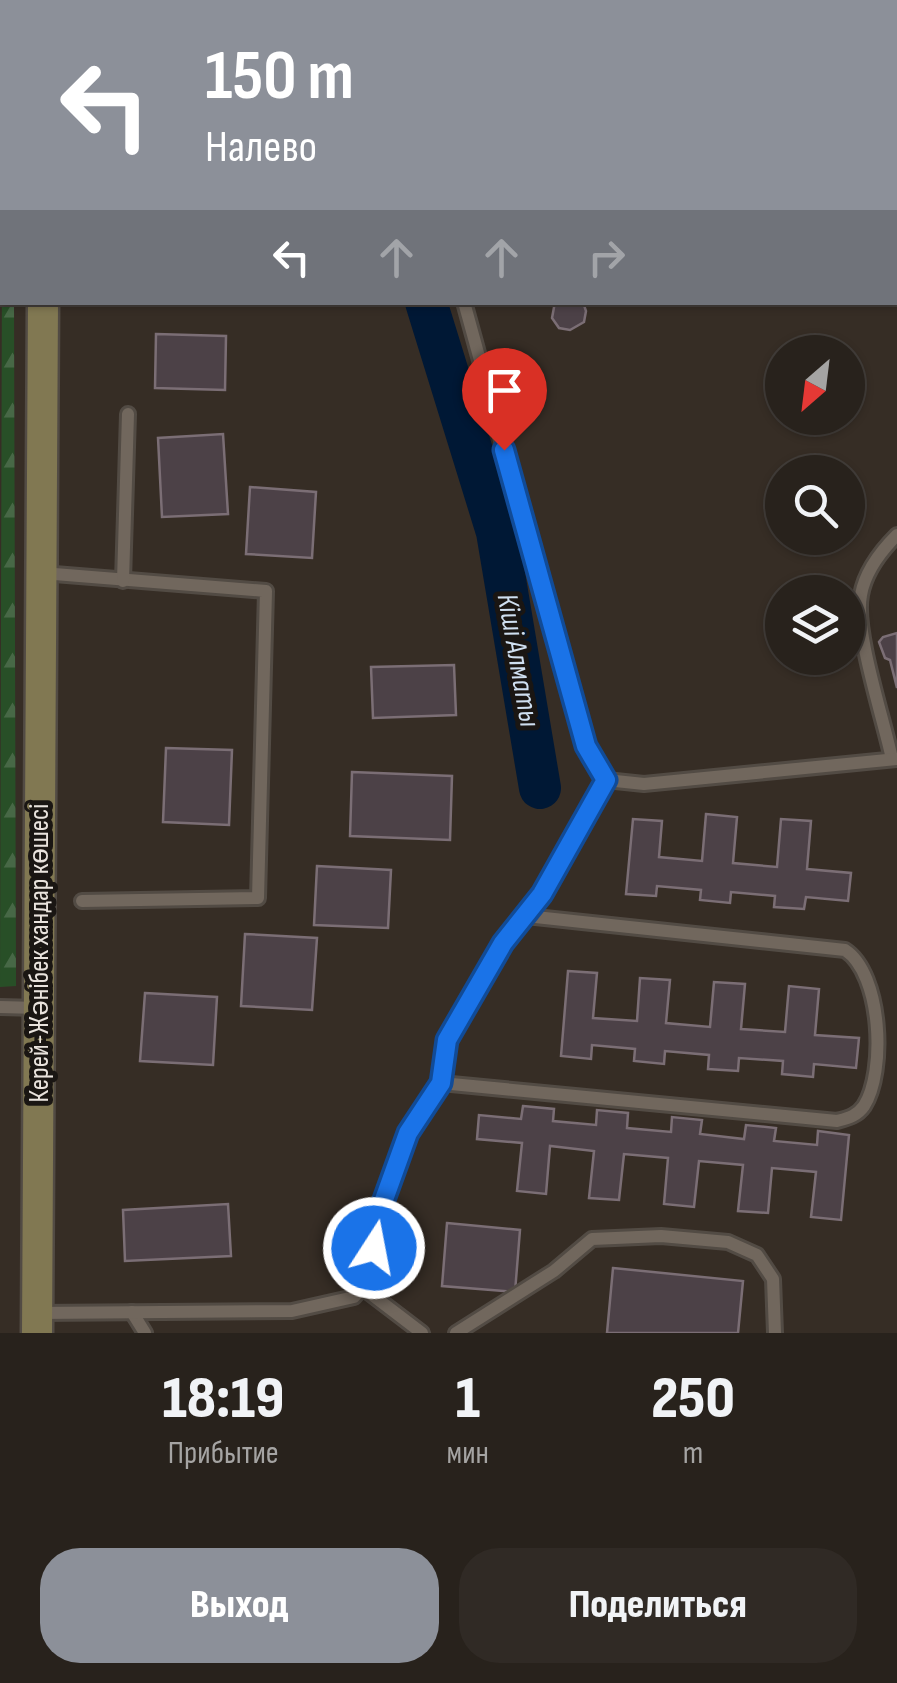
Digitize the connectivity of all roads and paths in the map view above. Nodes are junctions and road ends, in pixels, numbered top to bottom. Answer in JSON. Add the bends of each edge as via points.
{"nodes":[{"id":1,"x":42,"y":305,"type":"edge"},
{"id":2,"x":465,"y":305,"type":"edge"},
{"id":3,"x":128,"y":414,"type":"dead end"},
{"id":4,"x":897,"y":534,"type":"edge"},
{"id":5,"x":40,"y":573,"type":"junction"},
{"id":6,"x":123,"y":581,"type":"junction"},
{"id":7,"x":895,"y":759,"type":"edge"},
{"id":8,"x":606,"y":780,"type":"junction"},
{"id":9,"x":82,"y":901,"type":"dead end"},
{"id":10,"x":526,"y":916,"type":"junction"},
{"id":11,"x":0,"y":1007,"type":"edge"},
{"id":12,"x":38,"y":1008,"type":"junction"},
{"id":13,"x":441,"y":1083,"type":"junction"},
{"id":14,"x":362,"y":1288,"type":"junction"},
{"id":15,"x":132,"y":1312,"type":"junction"},
{"id":16,"x":37,"y":1323,"type":"edge"},
{"id":17,"x":145,"y":1333,"type":"edge"},
{"id":18,"x":422,"y":1333,"type":"edge"},
{"id":19,"x":456,"y":1333,"type":"edge"},
{"id":20,"x":775,"y":1333,"type":"edge"}],
"edges":[{"from":1,"to":5,"type":"main road","name":"Керей-Жәнібек хандар көшесі"},
{"from":2,"to":8,"type":"lane","via":[[586,746]]},
{"from":3,"to":6,"type":"lane"},
{"from":4,"to":7,"type":"lane","via":[[877,556],[861,596],[862,637]]},
{"from":5,"to":6,"type":"lane","name":"Керей-Жәнібек хандар көшесі"},
{"from":5,"to":12,"type":"main road","name":"Керей-Жәнібек хандар көшесі"},
{"from":6,"to":9,"type":"lane","name":"Керей-Жәнібек хандар көшесі","via":[[266,591],[258,898]]},
{"from":7,"to":8,"type":"lane","via":[[644,784]]},
{"from":8,"to":10,"type":"lane"},
{"from":10,"to":13,"type":"lane","via":[[447,1040]]},
{"from":10,"to":13,"type":"lane","via":[[846,950],[870,982],[876,1015],[865,1104],[855,1116],[837,1121]]},
{"from":11,"to":12,"type":"lane"},
{"from":12,"to":16,"type":"main road","name":"Керей-Жәнібек хандар көшесі"},
{"from":13,"to":14,"type":"lane","via":[[408,1133],[377,1219],[371,1278]]},
{"from":14,"to":15,"type":"lane","via":[[354,1297],[292,1311]]},
{"from":14,"to":18,"type":"lane"},
{"from":15,"to":16,"type":"lane"},
{"from":15,"to":17,"type":"lane"},
{"from":19,"to":20,"type":"lane","via":[[592,1239],[661,1236],[728,1242],[757,1255],[773,1279]]}]}
